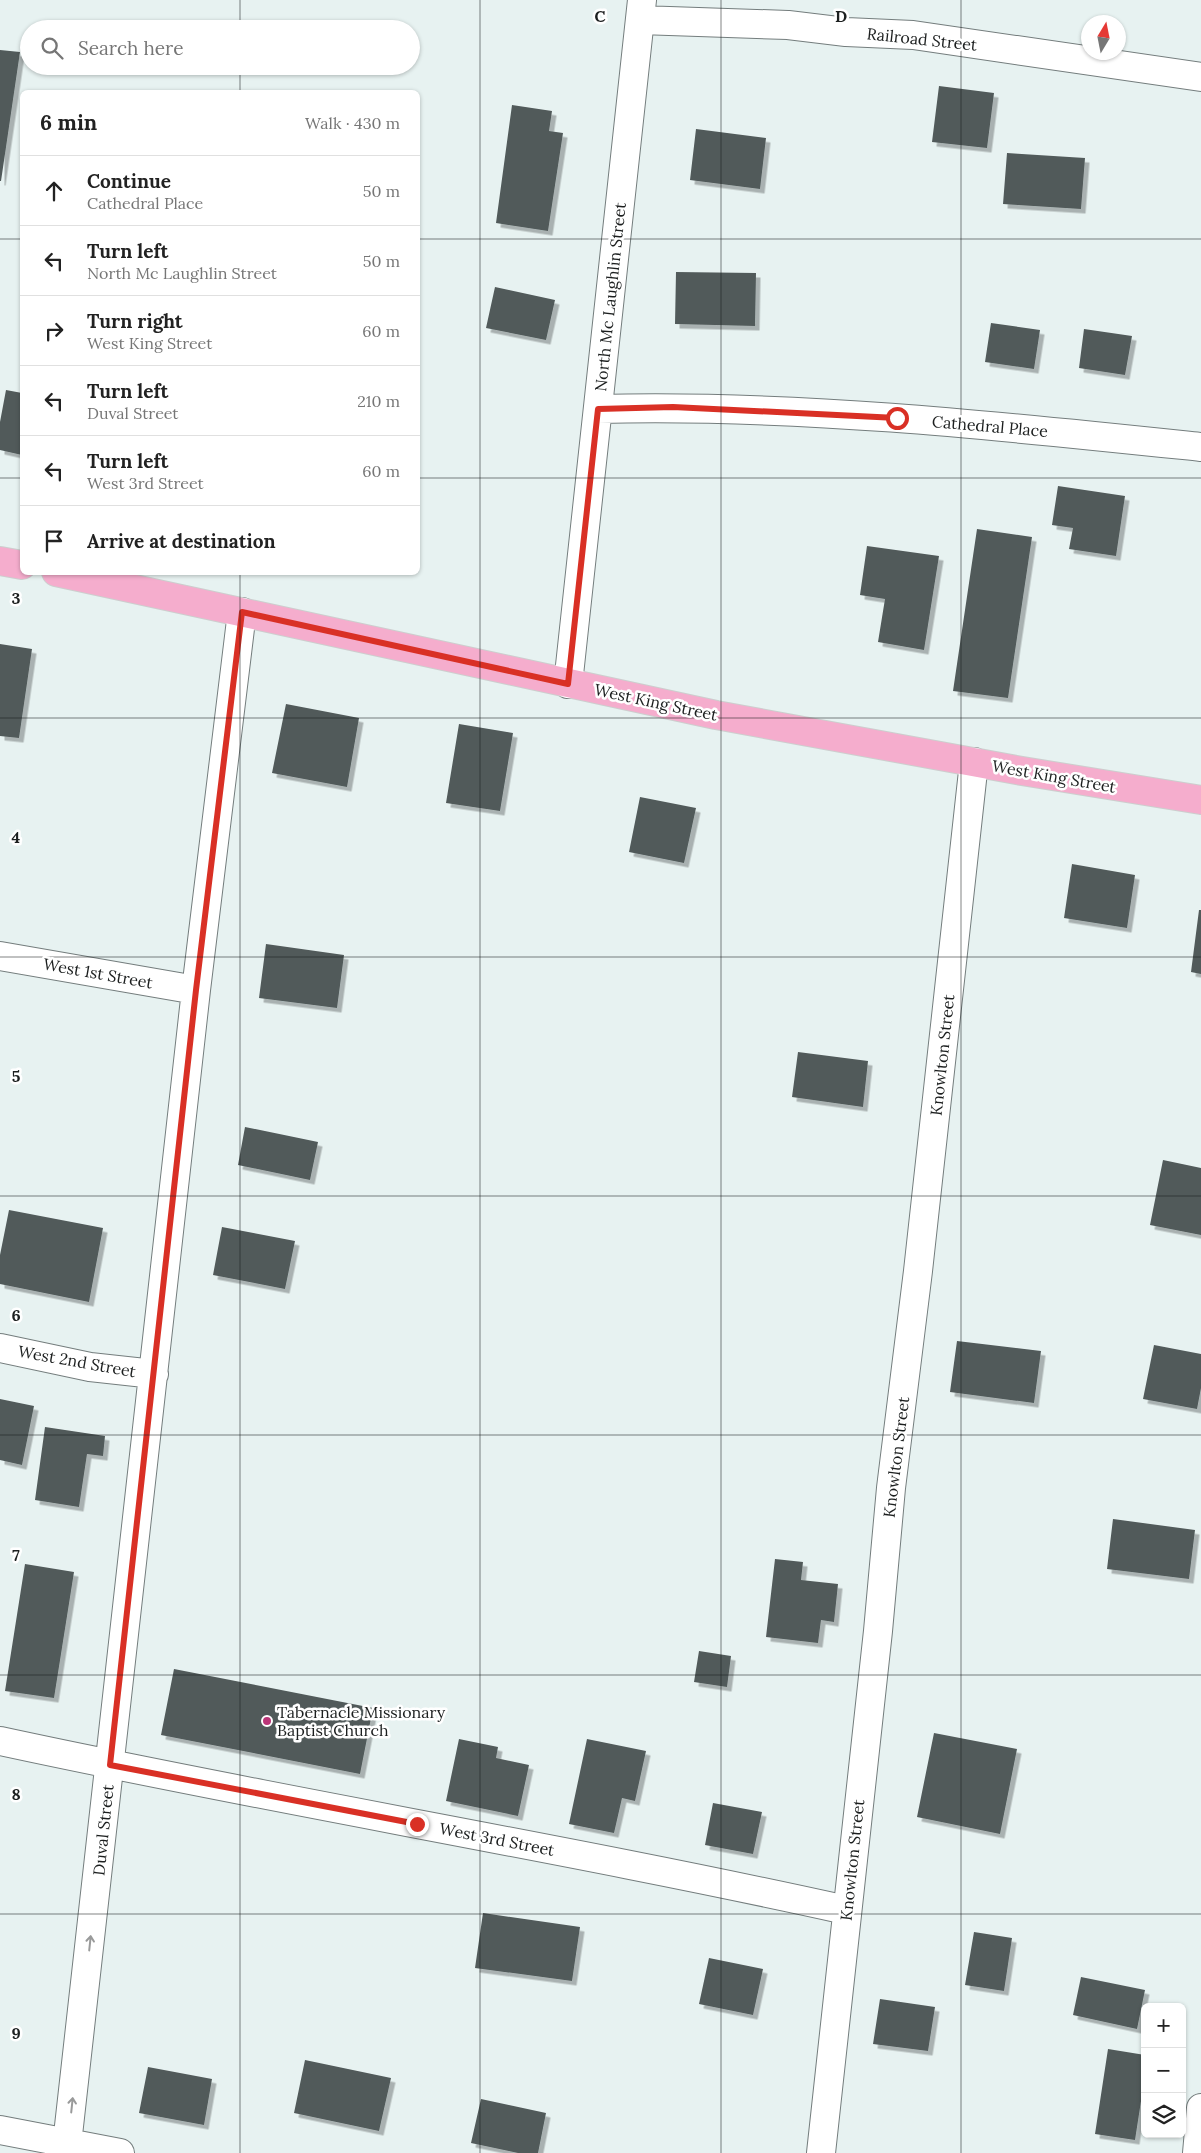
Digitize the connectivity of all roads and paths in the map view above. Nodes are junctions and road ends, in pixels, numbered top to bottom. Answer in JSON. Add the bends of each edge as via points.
{"nodes":[{"id":1,"x":641,"y":10,"type":"edge"},
{"id":2,"x":1201,"y":78,"type":"edge"},
{"id":3,"x":598,"y":409,"type":"junction"},
{"id":4,"x":1201,"y":447,"type":"edge"},
{"id":5,"x":0,"y":560,"type":"edge"},
{"id":6,"x":20,"y":565,"type":"edge"},
{"id":7,"x":70,"y":575,"type":"edge"},
{"id":8,"x":242,"y":612,"type":"junction"},
{"id":9,"x":568,"y":684,"type":"junction"},
{"id":10,"x":974,"y":762,"type":"junction"},
{"id":11,"x":1201,"y":800,"type":"edge"},
{"id":12,"x":0,"y":956,"type":"edge"},
{"id":13,"x":196,"y":990,"type":"junction"},
{"id":14,"x":0,"y":1348,"type":"edge"},
{"id":15,"x":154,"y":1374,"type":"junction"},
{"id":16,"x":0,"y":1741,"type":"edge"},
{"id":17,"x":110,"y":1765,"type":"junction"},
{"id":18,"x":846,"y":1910,"type":"junction"},
{"id":19,"x":1201,"y":2108,"type":"edge"},
{"id":20,"x":0,"y":2130,"type":"edge"},
{"id":21,"x":67,"y":2148,"type":"edge"},
{"id":22,"x":120,"y":2153,"type":"edge"},
{"id":23,"x":822,"y":2153,"type":"edge"},
{"id":24,"x":1196,"y":2153,"type":"edge"}],
"edges":[{"from":1,"to":2,"type":"street","name":"Railroad Street","via":[[846,32],[913,35]]},
{"from":1,"to":3,"type":"street","name":"North Mc Laughlin Street"},
{"from":3,"to":4,"type":"street","name":"Cathedral Place","via":[[673,407],[897,418]]},
{"from":3,"to":9,"type":"street","name":"North Mc Laughlin Street"},
{"from":5,"to":6,"type":"main road"},
{"from":7,"to":8,"type":"main road","name":"West King Street"},
{"from":8,"to":9,"type":"main road","name":"West King Street"},
{"from":8,"to":13,"type":"street","name":"Duval Street"},
{"from":9,"to":10,"type":"main road","name":"West King Street","via":[[716,715]]},
{"from":10,"to":11,"type":"main road","name":"West King Street"},
{"from":10,"to":18,"type":"street","name":"Knowlton Street"},
{"from":12,"to":13,"type":"street","name":"West 1st Street"},
{"from":13,"to":15,"type":"street","name":"Duval Street"},
{"from":14,"to":15,"type":"street","name":"West 2nd Street","via":[[90,1367]]},
{"from":15,"to":17,"type":"street","name":"Duval Street"},
{"from":16,"to":17,"type":"street","name":"West 3rd Street"},
{"from":17,"to":18,"type":"street","name":"West 3rd Street","via":[[724,1883]]},
{"from":21,"to":17,"type":"street","name":"Duval Street","one_way":true},
{"from":18,"to":23,"type":"street","name":"Knowlton Street"},
{"from":19,"to":24,"type":"street"},
{"from":20,"to":21,"type":"street"},
{"from":21,"to":22,"type":"street"}]}
